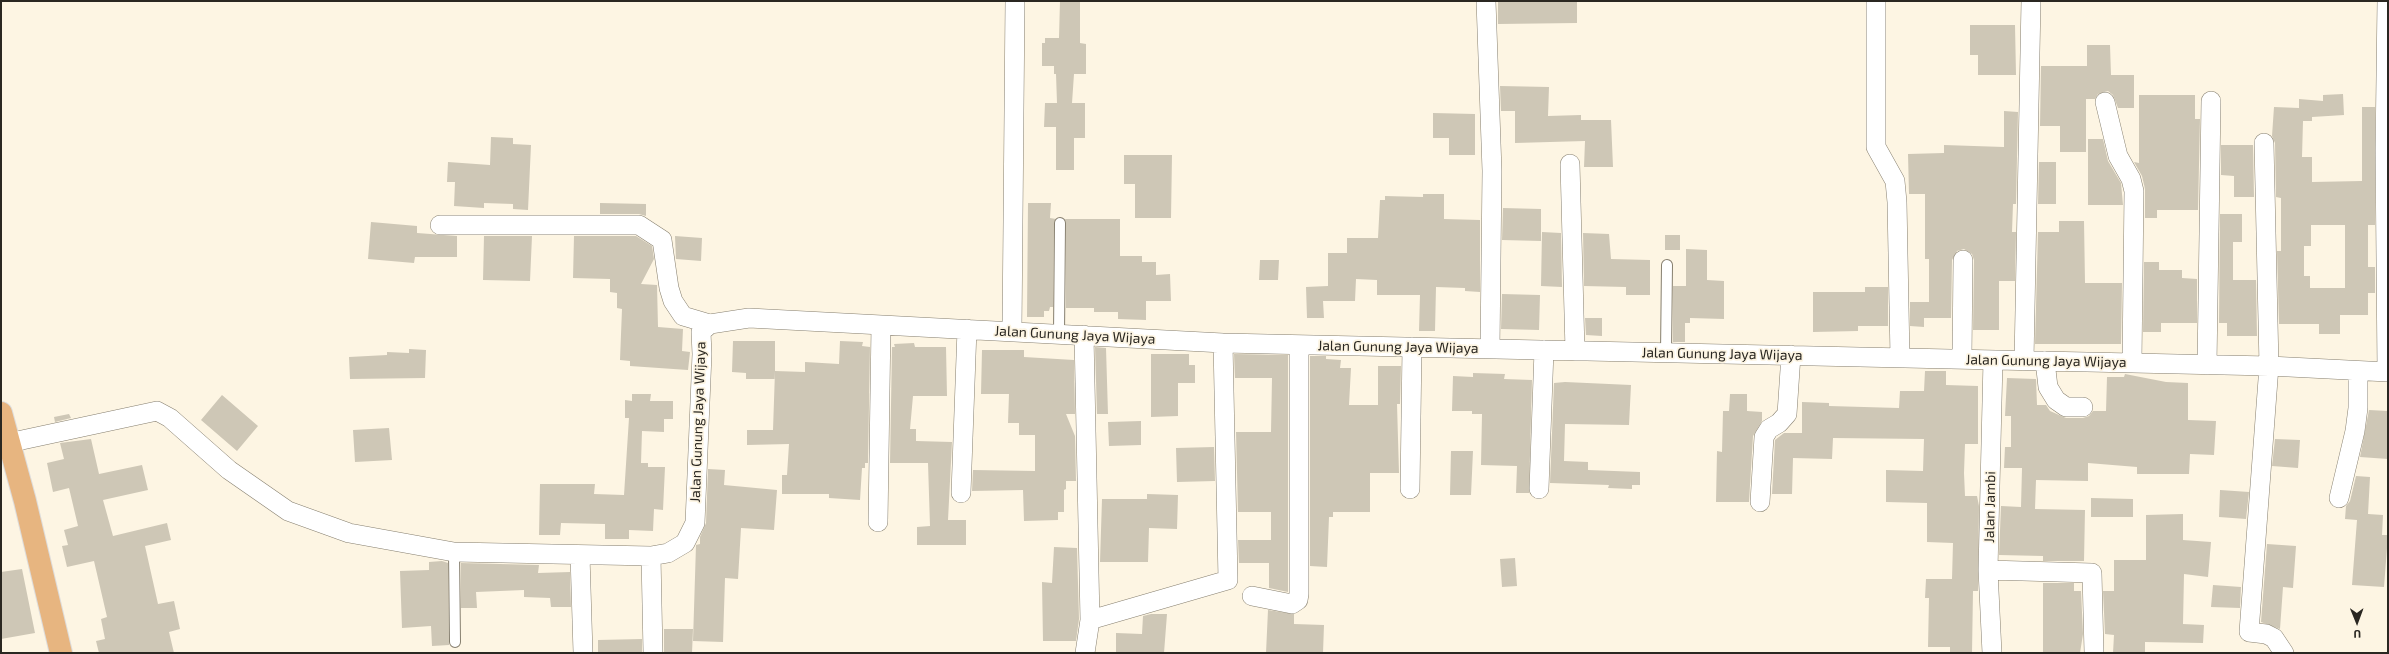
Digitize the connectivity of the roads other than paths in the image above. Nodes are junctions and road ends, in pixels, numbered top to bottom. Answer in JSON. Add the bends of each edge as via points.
{"nodes":[{"id":1,"x":1015,"y":1,"type":"edge"},
{"id":2,"x":1486,"y":1,"type":"edge"},
{"id":3,"x":1876,"y":1,"type":"edge"},
{"id":4,"x":2032,"y":1,"type":"edge"},
{"id":5,"x":2387,"y":1,"type":"edge"},
{"id":6,"x":2211,"y":101,"type":"dead end"},
{"id":7,"x":2106,"y":102,"type":"dead end"},
{"id":8,"x":2264,"y":143,"type":"dead end"},
{"id":9,"x":1570,"y":164,"type":"dead end"},
{"id":10,"x":1060,"y":223,"type":"dead end"},
{"id":11,"x":440,"y":225,"type":"dead end"},
{"id":12,"x":1963,"y":260,"type":"dead end"},
{"id":13,"x":1667,"y":265,"type":"dead end"},
{"id":14,"x":710,"y":324,"type":"junction"},
{"id":15,"x":881,"y":324,"type":"junction"},
{"id":16,"x":967,"y":329,"type":"junction"},
{"id":17,"x":1012,"y":331,"type":"junction"},
{"id":18,"x":1059,"y":334,"type":"junction"},
{"id":19,"x":1084,"y":335,"type":"junction"},
{"id":20,"x":1223,"y":343,"type":"junction"},
{"id":21,"x":1299,"y":344,"type":"junction"},
{"id":22,"x":1412,"y":347,"type":"junction"},
{"id":23,"x":1490,"y":349,"type":"junction"},
{"id":24,"x":1544,"y":350,"type":"junction"},
{"id":25,"x":1575,"y":351,"type":"junction"},
{"id":26,"x":1666,"y":353,"type":"junction"},
{"id":27,"x":1791,"y":356,"type":"junction"},
{"id":28,"x":1900,"y":358,"type":"junction"},
{"id":29,"x":1962,"y":359,"type":"junction"},
{"id":30,"x":1993,"y":360,"type":"junction"},
{"id":31,"x":2024,"y":361,"type":"junction"},
{"id":32,"x":2045,"y":361,"type":"junction"},
{"id":33,"x":2132,"y":363,"type":"junction"},
{"id":34,"x":2207,"y":365,"type":"junction"},
{"id":35,"x":2269,"y":366,"type":"junction"},
{"id":36,"x":2358,"y":370,"type":"junction"},
{"id":37,"x":2388,"y":372,"type":"edge"},
{"id":38,"x":2083,"y":407,"type":"dead end"},
{"id":39,"x":1,"y":413,"type":"edge"},
{"id":40,"x":8,"y":443,"type":"junction"},
{"id":41,"x":1410,"y":488,"type":"dead end"},
{"id":42,"x":1539,"y":489,"type":"dead end"},
{"id":43,"x":961,"y":493,"type":"dead end"},
{"id":44,"x":2339,"y":498,"type":"dead end"},
{"id":45,"x":1760,"y":502,"type":"dead end"},
{"id":46,"x":878,"y":522,"type":"dead end"},
{"id":47,"x":454,"y":552,"type":"junction"},
{"id":48,"x":580,"y":555,"type":"junction"},
{"id":49,"x":651,"y":556,"type":"junction"},
{"id":50,"x":1988,"y":570,"type":"junction"},
{"id":51,"x":1252,"y":596,"type":"dead end"},
{"id":52,"x":1090,"y":620,"type":"junction"},
{"id":53,"x":455,"y":642,"type":"dead end"},
{"id":54,"x":61,"y":653,"type":"edge"},
{"id":55,"x":583,"y":653,"type":"edge"},
{"id":56,"x":654,"y":653,"type":"edge"},
{"id":57,"x":1085,"y":653,"type":"edge"},
{"id":58,"x":1992,"y":653,"type":"edge"},
{"id":59,"x":2094,"y":653,"type":"edge"},
{"id":60,"x":2284,"y":653,"type":"edge"}],
"edges":[{"from":1,"to":17,"type":"street"},
{"from":2,"to":23,"type":"street","via":[[1492,171]]},
{"from":3,"to":28,"type":"street","via":[[1876,147],[1895,181]]},
{"from":4,"to":31,"type":"street"},
{"from":5,"to":37,"type":"street","via":[[2385,159]]},
{"from":6,"to":34,"type":"street"},
{"from":7,"to":33,"type":"street","via":[[2118,156],[2131,179],[2134,191]]},
{"from":8,"to":35,"type":"street"},
{"from":9,"to":25,"type":"street"},
{"from":10,"to":18,"type":"lane"},
{"from":11,"to":14,"type":"street","via":[[639,226],[662,240],[669,288],[673,301],[683,316]]},
{"from":12,"to":29,"type":"street"},
{"from":13,"to":26,"type":"lane"},
{"from":14,"to":15,"type":"street","name":"Jalan Gunung Jaya Wijaya","via":[[748,318]]},
{"from":14,"to":49,"type":"street","name":"Jalan Gunung Jaya Wijaya","via":[[701,332],[695,523],[685,543],[668,553]]},
{"from":15,"to":16,"type":"street","name":"Jalan Gunung Jaya Wijaya"},
{"from":15,"to":46,"type":"street"},
{"from":16,"to":17,"type":"street","name":"Jalan Gunung Jaya Wijaya"},
{"from":16,"to":43,"type":"street"},
{"from":17,"to":18,"type":"street","name":"Jalan Gunung Jaya Wijaya"},
{"from":18,"to":19,"type":"street","name":"Jalan Gunung Jaya Wijaya"},
{"from":19,"to":20,"type":"street","name":"Jalan Gunung Jaya Wijaya"},
{"from":19,"to":52,"type":"street"},
{"from":20,"to":21,"type":"street","name":"Jalan Gunung Jaya Wijaya"},
{"from":20,"to":52,"type":"street","via":[[1228,580]]},
{"from":21,"to":22,"type":"street","name":"Jalan Gunung Jaya Wijaya"},
{"from":21,"to":51,"type":"street","via":[[1298,600],[1292,604]]},
{"from":22,"to":23,"type":"street","name":"Jalan Gunung Jaya Wijaya"},
{"from":22,"to":41,"type":"street"},
{"from":23,"to":24,"type":"street","name":"Jalan Gunung Jaya Wijaya"},
{"from":24,"to":25,"type":"street","name":"Jalan Gunung Jaya Wijaya"},
{"from":24,"to":42,"type":"street"},
{"from":25,"to":26,"type":"street","name":"Jalan Gunung Jaya Wijaya"},
{"from":26,"to":27,"type":"street","name":"Jalan Gunung Jaya Wijaya"},
{"from":27,"to":28,"type":"street","name":"Jalan Gunung Jaya Wijaya"},
{"from":27,"to":45,"type":"street","via":[[1787,414],[1769,429],[1764,437]]},
{"from":28,"to":29,"type":"street","name":"Jalan Gunung Jaya Wijaya"},
{"from":29,"to":30,"type":"street","name":"Jalan Gunung Jaya Wijaya"},
{"from":30,"to":31,"type":"street","name":"Jalan Gunung Jaya Wijaya"},
{"from":30,"to":50,"type":"street","name":"Jalan Jambi"},
{"from":31,"to":32,"type":"street","name":"Jalan Gunung Jaya Wijaya"},
{"from":32,"to":33,"type":"street","name":"Jalan Gunung Jaya Wijaya"},
{"from":32,"to":38,"type":"street","via":[[2048,388],[2056,400],[2066,407]]},
{"from":33,"to":34,"type":"street","name":"Jalan Gunung Jaya Wijaya"},
{"from":34,"to":35,"type":"street","name":"Jalan Gunung Jaya Wijaya"},
{"from":35,"to":36,"type":"street","name":"Jalan Gunung Jaya Wijaya"},
{"from":35,"to":60,"type":"street","via":[[2249,632],[2266,634],[2274,638]]},
{"from":36,"to":37,"type":"street","name":"Jalan Gunung Jaya Wijaya"},
{"from":36,"to":44,"type":"street","via":[[2355,431]]},
{"from":39,"to":40,"type":"main road"},
{"from":40,"to":47,"type":"street","name":"Jalan Gunung Jaya Wijaya","via":[[157,411],[170,418],[229,470],[288,511],[349,533]]},
{"from":40,"to":54,"type":"main road","via":[[25,501]]},
{"from":47,"to":48,"type":"street","name":"Jalan Gunung Jaya Wijaya"},
{"from":47,"to":53,"type":"lane"},
{"from":48,"to":49,"type":"street","name":"Jalan Gunung Jaya Wijaya"},
{"from":48,"to":55,"type":"street"},
{"from":49,"to":56,"type":"street"},
{"from":50,"to":58,"type":"street","name":"Jalan Jambi"},
{"from":50,"to":59,"type":"street","via":[[2092,573]]},
{"from":52,"to":57,"type":"street"}]}
